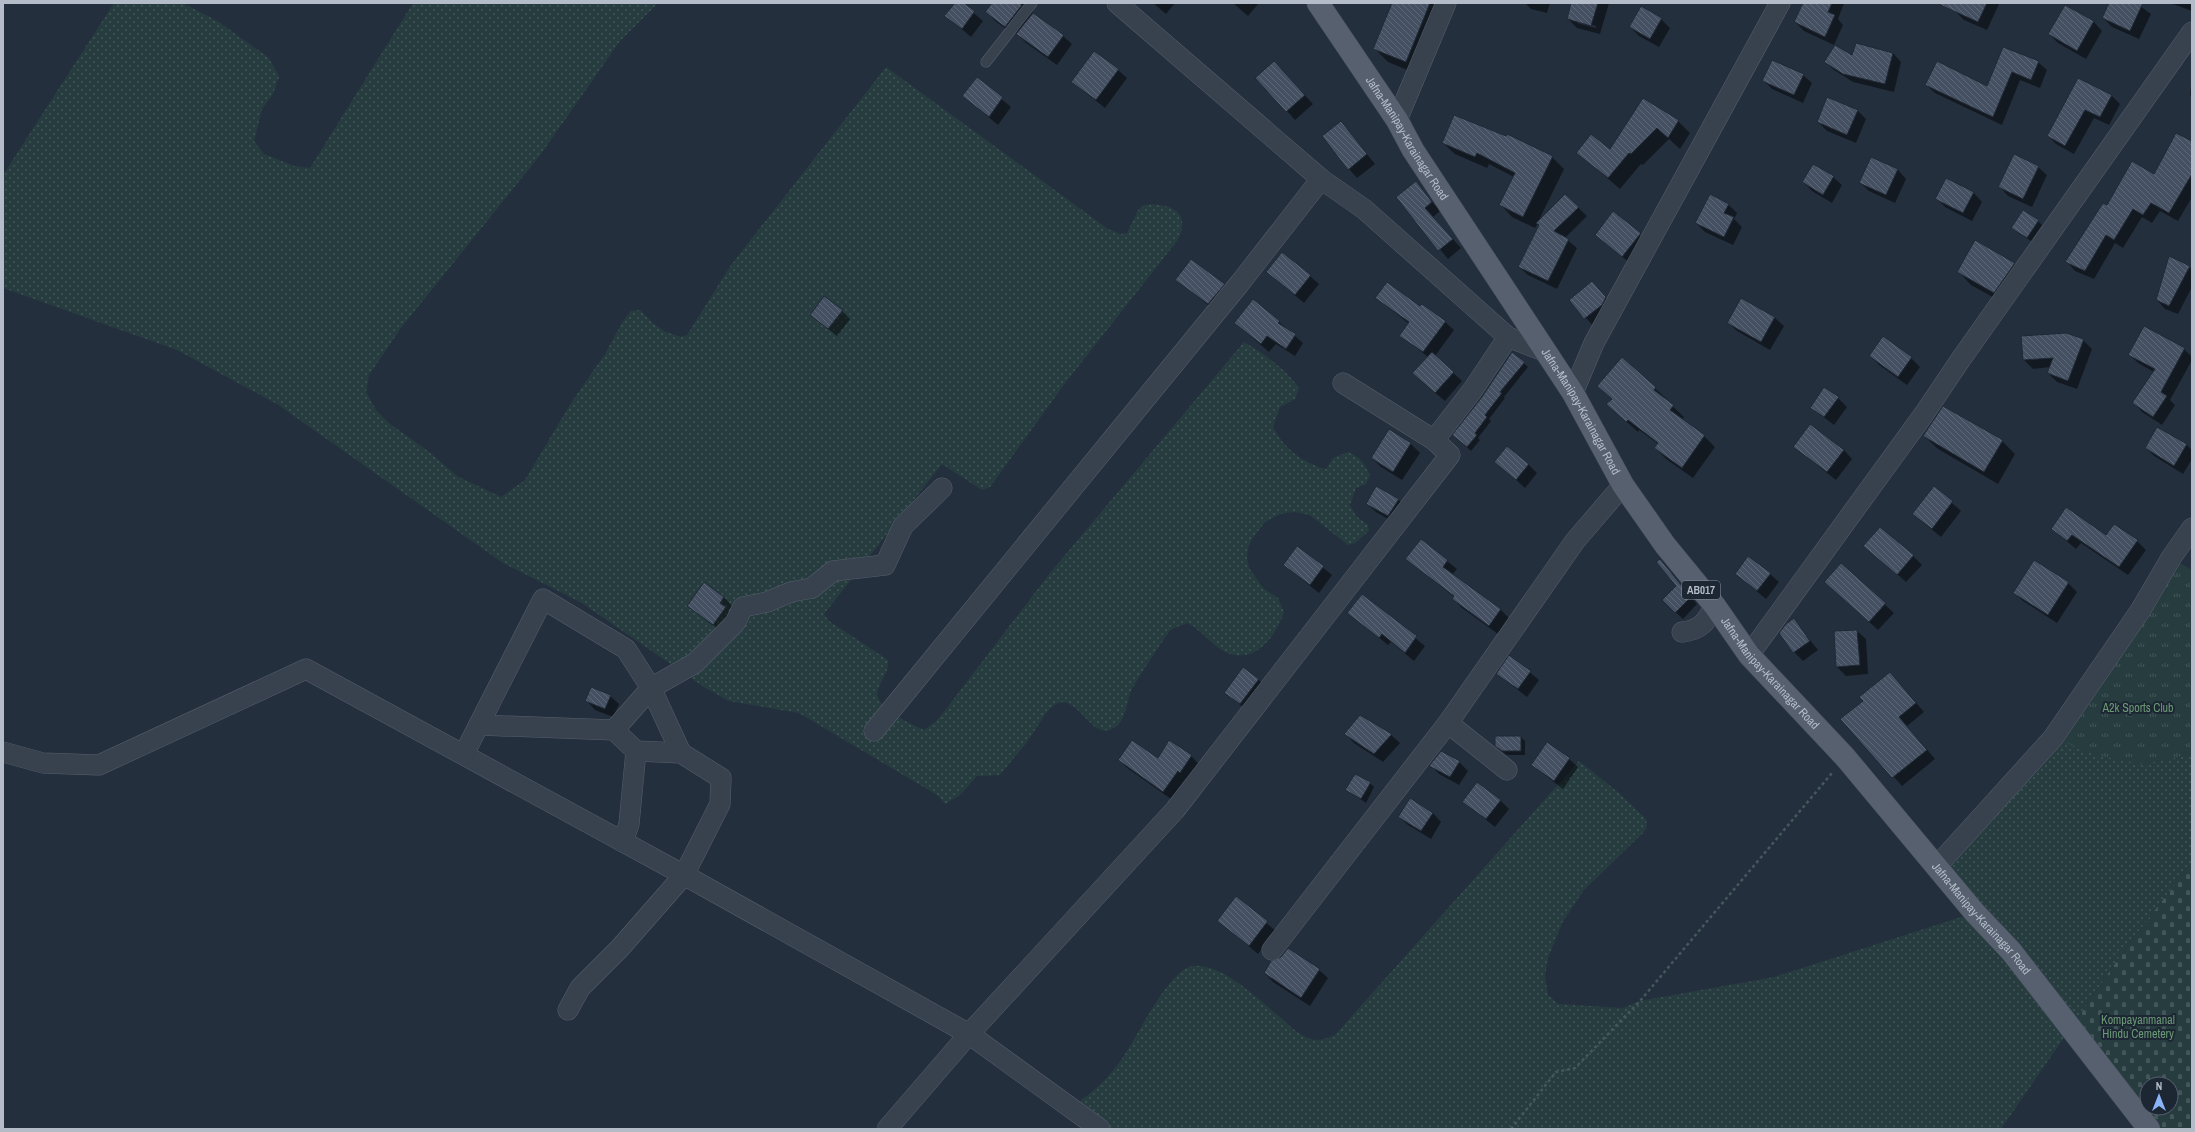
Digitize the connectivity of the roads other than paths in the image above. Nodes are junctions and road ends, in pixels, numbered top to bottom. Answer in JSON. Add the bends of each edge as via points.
{"nodes":[{"id":1,"x":1032,"y":3,"type":"edge"},
{"id":2,"x":1117,"y":3,"type":"edge"},
{"id":3,"x":1318,"y":3,"type":"edge"},
{"id":4,"x":1446,"y":3,"type":"edge"},
{"id":5,"x":1780,"y":3,"type":"edge"},
{"id":6,"x":2192,"y":32,"type":"edge"},
{"id":7,"x":986,"y":62,"type":"dead end"},
{"id":8,"x":1397,"y":120,"type":"junction"},
{"id":9,"x":1321,"y":178,"type":"junction"},
{"id":10,"x":1508,"y":337,"type":"junction"},
{"id":11,"x":1544,"y":351,"type":"junction"},
{"id":12,"x":1343,"y":383,"type":"dead end"},
{"id":13,"x":1573,"y":392,"type":"junction"},
{"id":14,"x":1434,"y":440,"type":"junction"},
{"id":15,"x":1623,"y":485,"type":"junction"},
{"id":16,"x":942,"y":488,"type":"dead end"},
{"id":17,"x":2192,"y":528,"type":"edge"},
{"id":18,"x":1714,"y":606,"type":"junction"},
{"id":19,"x":1682,"y":632,"type":"dead end"},
{"id":20,"x":1749,"y":655,"type":"junction"},
{"id":21,"x":651,"y":688,"type":"junction"},
{"id":22,"x":1448,"y":723,"type":"junction"},
{"id":23,"x":479,"y":725,"type":"junction"},
{"id":24,"x":614,"y":730,"type":"junction"},
{"id":25,"x":874,"y":731,"type":"dead end"},
{"id":26,"x":636,"y":751,"type":"junction"},
{"id":27,"x":3,"y":752,"type":"edge"},
{"id":28,"x":681,"y":753,"type":"junction"},
{"id":29,"x":464,"y":754,"type":"junction"},
{"id":30,"x":1507,"y":770,"type":"dead end"},
{"id":31,"x":623,"y":842,"type":"junction"},
{"id":32,"x":1937,"y":866,"type":"junction"},
{"id":33,"x":684,"y":875,"type":"junction"},
{"id":34,"x":1272,"y":950,"type":"dead end"},
{"id":35,"x":568,"y":1010,"type":"dead end"},
{"id":36,"x":969,"y":1034,"type":"junction"},
{"id":37,"x":887,"y":1129,"type":"edge"},
{"id":38,"x":1100,"y":1129,"type":"edge"},
{"id":39,"x":2149,"y":1129,"type":"edge"}],
"edges":[{"from":1,"to":7,"type":"lane"},
{"from":2,"to":9,"type":"street"},
{"from":3,"to":8,"type":"main road","name":"Jafna-Manipay-Karainagar Road","number":"AB017"},
{"from":4,"to":8,"type":"street"},
{"from":5,"to":13,"type":"street","via":[[1594,343]]},
{"from":6,"to":20,"type":"street","via":[[1920,420]]},
{"from":8,"to":11,"type":"main road","name":"Jafna-Manipay-Karainagar Road","number":"AB017","via":[[1413,150]]},
{"from":9,"to":10,"type":"street","via":[[1364,209]]},
{"from":9,"to":25,"type":"street","via":[[1240,283]]},
{"from":10,"to":11,"type":"street"},
{"from":10,"to":14,"type":"street","via":[[1476,385]]},
{"from":11,"to":13,"type":"main road","name":"Jafna-Manipay-Karainagar Road","number":"AB017"},
{"from":12,"to":14,"type":"street"},
{"from":13,"to":15,"type":"main road","name":"Jafna-Manipay-Karainagar Road","number":"AB017"},
{"from":14,"to":36,"type":"street","via":[[1450,455],[1175,810]]},
{"from":15,"to":18,"type":"main road","name":"Jafna-Manipay-Karainagar Road","number":"AB017","via":[[1665,545]]},
{"from":15,"to":22,"type":"street","via":[[1575,541]]},
{"from":16,"to":21,"type":"street","via":[[903,526],[885,565],[833,571],[812,588],[743,607],[735,623],[695,663]]},
{"from":17,"to":32,"type":"street","via":[[2140,611],[2053,738]]},
{"from":18,"to":19,"type":"street","via":[[1703,626],[1694,631]]},
{"from":18,"to":20,"type":"main road","name":"Jafna-Manipay-Karainagar Road","number":"AB017"},
{"from":20,"to":32,"type":"main road","name":"Jafna-Manipay-Karainagar Road","number":"AB017","via":[[1845,757]]},
{"from":21,"to":23,"type":"street","via":[[626,649],[543,599]]},
{"from":21,"to":24,"type":"street"},
{"from":21,"to":28,"type":"street"},
{"from":22,"to":30,"type":"street"},
{"from":22,"to":34,"type":"street"},
{"from":23,"to":24,"type":"street"},
{"from":23,"to":29,"type":"street"},
{"from":24,"to":26,"type":"street"},
{"from":26,"to":28,"type":"street"},
{"from":26,"to":31,"type":"street","via":[[629,824]]},
{"from":27,"to":29,"type":"street","via":[[43,763],[99,765],[306,669]]},
{"from":28,"to":33,"type":"street","via":[[721,778],[720,804]]},
{"from":29,"to":31,"type":"street"},
{"from":31,"to":33,"type":"street"},
{"from":32,"to":39,"type":"main road","name":"Jafna-Manipay-Karainagar Road","number":"AB017","via":[[1975,913],[2011,951]]},
{"from":33,"to":35,"type":"street","via":[[620,948],[580,988]]},
{"from":33,"to":36,"type":"street"},
{"from":36,"to":37,"type":"street"},
{"from":36,"to":38,"type":"street"}]}
